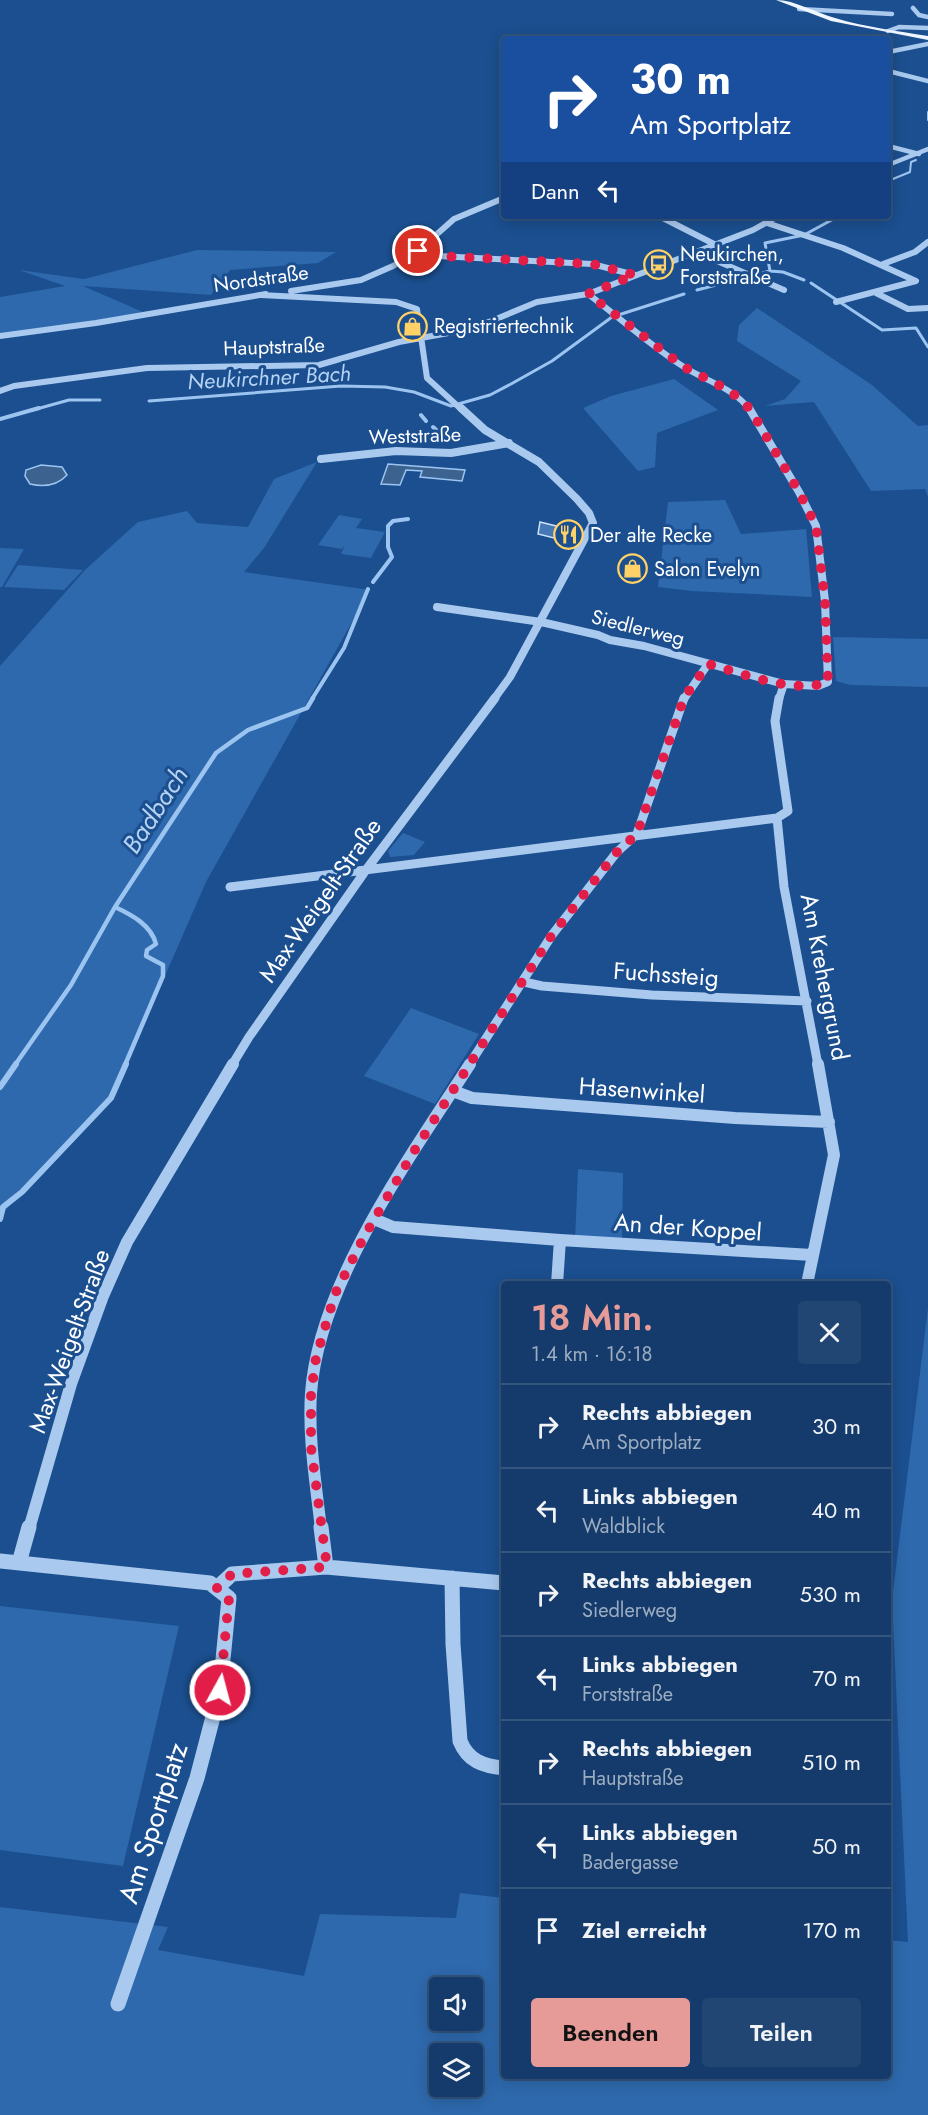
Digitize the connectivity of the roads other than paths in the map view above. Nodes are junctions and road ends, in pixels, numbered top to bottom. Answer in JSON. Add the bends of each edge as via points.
{"nodes":[{"id":1,"x":779,"y":0,"type":"edge"},
{"id":2,"x":913,"y":8,"type":"dead end"},
{"id":3,"x":799,"y":9,"type":"junction"},
{"id":4,"x":892,"y":14,"type":"dead end"},
{"id":5,"x":928,"y":17,"type":"edge"},
{"id":6,"x":928,"y":28,"type":"edge"},
{"id":7,"x":888,"y":31,"type":"junction"},
{"id":8,"x":928,"y":38,"type":"edge"},
{"id":9,"x":928,"y":45,"type":"edge"},
{"id":10,"x":891,"y":51,"type":"edge"},
{"id":11,"x":891,"y":72,"type":"edge"},
{"id":12,"x":928,"y":81,"type":"edge"},
{"id":13,"x":891,"y":147,"type":"edge"},
{"id":14,"x":928,"y":149,"type":"edge"},
{"id":15,"x":919,"y":154,"type":"junction"},
{"id":16,"x":891,"y":164,"type":"edge"},
{"id":17,"x":501,"y":199,"type":"edge"},
{"id":18,"x":665,"y":219,"type":"edge"},
{"id":19,"x":773,"y":219,"type":"edge"},
{"id":20,"x":767,"y":223,"type":"junction"},
{"id":21,"x":928,"y":242,"type":"edge"},
{"id":22,"x":714,"y":244,"type":"junction"},
{"id":23,"x":418,"y":251,"type":"junction"},
{"id":24,"x":694,"y":251,"type":"junction"},
{"id":25,"x":883,"y":264,"type":"junction"},
{"id":26,"x":635,"y":275,"type":"junction"},
{"id":27,"x":916,"y":281,"type":"junction"},
{"id":28,"x":925,"y":281,"type":"dead end"},
{"id":29,"x":784,"y":290,"type":"dead end"},
{"id":30,"x":876,"y":293,"type":"junction"},
{"id":31,"x":588,"y":294,"type":"junction"},
{"id":32,"x":261,"y":295,"type":"junction"},
{"id":33,"x":836,"y":303,"type":"dead end"},
{"id":34,"x":928,"y":308,"type":"edge"},
{"id":35,"x":0,"y":336,"type":"edge"},
{"id":36,"x":421,"y":339,"type":"junction"},
{"id":37,"x":0,"y":391,"type":"edge"},
{"id":38,"x":509,"y":443,"type":"junction"},
{"id":39,"x":321,"y":459,"type":"dead end"},
{"id":40,"x":437,"y":607,"type":"dead end"},
{"id":41,"x":541,"y":622,"type":"junction"},
{"id":42,"x":708,"y":664,"type":"junction"},
{"id":43,"x":784,"y":684,"type":"junction"},
{"id":44,"x":777,"y":818,"type":"junction"},
{"id":45,"x":637,"y":834,"type":"junction"},
{"id":46,"x":366,"y":870,"type":"junction"},
{"id":47,"x":230,"y":887,"type":"dead end"},
{"id":48,"x":524,"y":982,"type":"junction"},
{"id":49,"x":807,"y":1001,"type":"junction"},
{"id":50,"x":453,"y":1091,"type":"junction"},
{"id":51,"x":830,"y":1122,"type":"junction"},
{"id":52,"x":374,"y":1219,"type":"junction"},
{"id":53,"x":560,"y":1240,"type":"junction"},
{"id":54,"x":812,"y":1255,"type":"junction"},
{"id":55,"x":557,"y":1281,"type":"edge"},
{"id":56,"x":808,"y":1281,"type":"edge"},
{"id":57,"x":0,"y":1561,"type":"edge"},
{"id":58,"x":19,"y":1563,"type":"junction"},
{"id":59,"x":327,"y":1567,"type":"junction"},
{"id":60,"x":452,"y":1578,"type":"junction"},
{"id":61,"x":501,"y":1583,"type":"edge"},
{"id":62,"x":217,"y":1588,"type":"junction"},
{"id":63,"x":501,"y":1768,"type":"edge"},
{"id":64,"x":118,"y":2004,"type":"dead end"}],
"edges":[{"from":1,"to":3,"type":"main road"},
{"from":2,"to":5,"type":"street"},
{"from":3,"to":4,"type":"street"},
{"from":3,"to":7,"type":"main road"},
{"from":6,"to":7,"type":"street","via":[[899,27]]},
{"from":7,"to":8,"type":"main road"},
{"from":9,"to":10,"type":"street"},
{"from":11,"to":12,"type":"street"},
{"from":13,"to":15,"type":"street"},
{"from":14,"to":15,"type":"street"},
{"from":15,"to":16,"type":"street"},
{"from":17,"to":23,"type":"street","name":"Nordstraße","via":[[454,219]]},
{"from":18,"to":22,"type":"street"},
{"from":19,"to":20,"type":"street","name":"Hauptstraße"},
{"from":20,"to":22,"type":"street","name":"Hauptstraße"},
{"from":20,"to":25,"type":"street"},
{"from":21,"to":25,"type":"street","via":[[915,252]]},
{"from":22,"to":24,"type":"street","name":"Hauptstraße"},
{"from":23,"to":26,"type":"street","via":[[438,256],[592,264]]},
{"from":23,"to":32,"type":"street","name":"Nordstraße","via":[[362,280]]},
{"from":24,"to":26,"type":"street","name":"Hauptstraße"},
{"from":24,"to":29,"type":"street"},
{"from":25,"to":27,"type":"street"},
{"from":26,"to":31,"type":"street","name":"Hauptstraße"},
{"from":27,"to":28,"type":"street"},
{"from":27,"to":30,"type":"street"},
{"from":30,"to":33,"type":"street"},
{"from":30,"to":34,"type":"street","via":[[908,309]]},
{"from":31,"to":36,"type":"street","name":"Hauptstraße","via":[[537,302],[489,322]]},
{"from":31,"to":43,"type":"street","name":"Siedlerweg","via":[[684,367],[745,403],[799,492],[819,541],[828,682],[818,686]]},
{"from":32,"to":35,"type":"street","name":"Nordstraße"},
{"from":32,"to":36,"type":"street","name":"Max-Weigelt-Straße","via":[[405,303],[419,312]]},
{"from":36,"to":37,"type":"street","name":"Hauptstraße","via":[[320,365],[147,368]]},
{"from":36,"to":38,"type":"street","name":"Max-Weigelt-Straße","via":[[427,378],[485,430]]},
{"from":38,"to":39,"type":"street","name":"Weststraße","via":[[451,453],[396,451]]},
{"from":38,"to":41,"type":"street","name":"Max-Weigelt-Straße","via":[[539,462],[577,499],[593,523]]},
{"from":40,"to":41,"type":"street","name":"Siedlerweg"},
{"from":41,"to":42,"type":"street","name":"Siedlerweg"},
{"from":41,"to":46,"type":"street","name":"Max-Weigelt-Straße","via":[[510,677]]},
{"from":42,"to":43,"type":"street","name":"Siedlerweg"},
{"from":42,"to":45,"type":"street","via":[[684,698]]},
{"from":43,"to":44,"type":"street","name":"Am Krehergrund","via":[[776,721],[788,811]]},
{"from":44,"to":45,"type":"street"},
{"from":44,"to":49,"type":"street","name":"Am Krehergrund","via":[[784,887]]},
{"from":45,"to":46,"type":"street"},
{"from":45,"to":48,"type":"street","via":[[617,852],[568,912]]},
{"from":46,"to":47,"type":"street"},
{"from":46,"to":58,"type":"street","name":"Max-Weigelt-Straße","via":[[249,1037],[127,1242],[71,1384]]},
{"from":48,"to":49,"type":"street","name":"Fuchssteig","via":[[652,995]]},
{"from":48,"to":50,"type":"street"},
{"from":49,"to":51,"type":"street","name":"Am Krehergrund"},
{"from":50,"to":51,"type":"street","name":"Hasenwinkel","via":[[472,1098]]},
{"from":50,"to":52,"type":"street"},
{"from":51,"to":54,"type":"street","name":"Am Krehergrund","via":[[834,1155]]},
{"from":52,"to":53,"type":"street","name":"An der Koppel","via":[[393,1227]]},
{"from":52,"to":59,"type":"street","via":[[335,1294],[316,1358],[311,1393],[311,1447]]},
{"from":53,"to":54,"type":"street","name":"An der Koppel"},
{"from":53,"to":55,"type":"street"},
{"from":54,"to":56,"type":"street","name":"Am Krehergrund"},
{"from":57,"to":58,"type":"street"},
{"from":58,"to":62,"type":"street","via":[[210,1584]]},
{"from":59,"to":60,"type":"street"},
{"from":59,"to":62,"type":"street","via":[[232,1574]]},
{"from":60,"to":61,"type":"street"},
{"from":60,"to":63,"type":"street","via":[[460,1741],[472,1760]]},
{"from":62,"to":64,"type":"street","name":"Am Sportplatz","via":[[229,1598],[220,1690],[197,1778]]}]}
